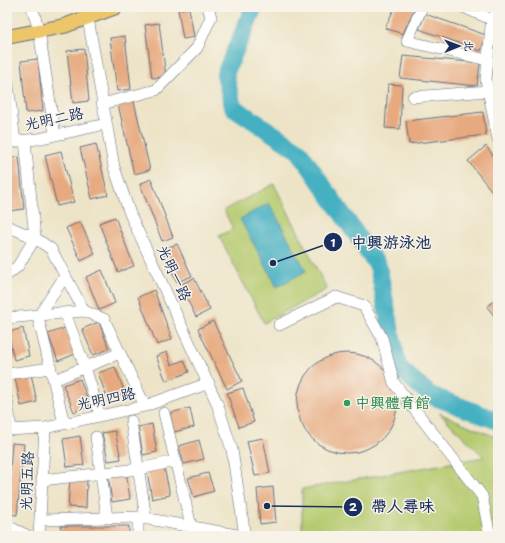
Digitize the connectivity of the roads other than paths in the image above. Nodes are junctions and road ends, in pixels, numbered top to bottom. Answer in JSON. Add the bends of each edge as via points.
{"nodes":[{"id":1,"x":32,"y":7,"type":"edge"},
{"id":2,"x":116,"y":7,"type":"edge"},
{"id":3,"x":208,"y":7,"type":"edge"},
{"id":4,"x":422,"y":7,"type":"edge"},
{"id":5,"x":463,"y":7,"type":"edge"},
{"id":6,"x":498,"y":8,"type":"edge"},
{"id":7,"x":88,"y":12,"type":"edge"},
{"id":8,"x":493,"y":20,"type":"junction"},
{"id":9,"x":39,"y":31,"type":"junction"},
{"id":10,"x":7,"y":37,"type":"edge"},
{"id":11,"x":487,"y":60,"type":"junction"},
{"id":12,"x":7,"y":77,"type":"edge"},
{"id":13,"x":488,"y":91,"type":"junction"},
{"id":14,"x":413,"y":96,"type":"dead end"},
{"id":15,"x":102,"y":104,"type":"junction"},
{"id":16,"x":106,"y":124,"type":"junction"},
{"id":17,"x":55,"y":135,"type":"junction"},
{"id":18,"x":498,"y":139,"type":"edge"},
{"id":19,"x":15,"y":142,"type":"edge"},
{"id":20,"x":7,"y":226,"type":"edge"},
{"id":21,"x":35,"y":238,"type":"junction"},
{"id":22,"x":7,"y":275,"type":"edge"},
{"id":23,"x":65,"y":276,"type":"junction"},
{"id":24,"x":84,"y":311,"type":"junction"},
{"id":25,"x":65,"y":313,"type":"junction"},
{"id":26,"x":38,"y":317,"type":"junction"},
{"id":27,"x":7,"y":318,"type":"edge"},
{"id":28,"x":279,"y":325,"type":"dead end"},
{"id":29,"x":120,"y":354,"type":"junction"},
{"id":30,"x":86,"y":367,"type":"junction"},
{"id":31,"x":51,"y":368,"type":"junction"},
{"id":32,"x":7,"y":374,"type":"edge"},
{"id":33,"x":54,"y":380,"type":"junction"},
{"id":34,"x":209,"y":384,"type":"junction"},
{"id":35,"x":7,"y":399,"type":"edge"},
{"id":36,"x":145,"y":406,"type":"junction"},
{"id":37,"x":164,"y":413,"type":"dead end"},
{"id":38,"x":100,"y":416,"type":"junction"},
{"id":39,"x":131,"y":421,"type":"dead end"},
{"id":40,"x":64,"y":423,"type":"junction"},
{"id":41,"x":45,"y":428,"type":"junction"},
{"id":42,"x":9,"y":430,"type":"edge"},
{"id":43,"x":96,"y":436,"type":"dead end"},
{"id":44,"x":176,"y":461,"type":"junction"},
{"id":45,"x":139,"y":469,"type":"junction"},
{"id":46,"x":101,"y":473,"type":"junction"},
{"id":47,"x":42,"y":480,"type":"junction"},
{"id":48,"x":107,"y":518,"type":"junction"},
{"id":49,"x":142,"y":518,"type":"junction"},
{"id":50,"x":41,"y":520,"type":"junction"},
{"id":51,"x":7,"y":526,"type":"edge"},
{"id":52,"x":191,"y":526,"type":"junction"},
{"id":53,"x":28,"y":536,"type":"edge"},
{"id":54,"x":39,"y":536,"type":"edge"},
{"id":55,"x":138,"y":536,"type":"edge"},
{"id":56,"x":242,"y":536,"type":"edge"},
{"id":57,"x":245,"y":536,"type":"edge"},
{"id":58,"x":490,"y":536,"type":"edge"}],
"edges":[{"from":1,"to":9,"type":"street"},
{"from":2,"to":7,"type":"main road"},
{"from":3,"to":15,"type":"street","via":[[211,17],[198,48],[156,90]]},
{"from":4,"to":11,"type":"street","via":[[407,41]]},
{"from":5,"to":8,"type":"street"},
{"from":6,"to":8,"type":"street"},
{"from":7,"to":9,"type":"main road","via":[[64,26]]},
{"from":7,"to":15,"type":"street","name":"光明一路"},
{"from":8,"to":11,"type":"street"},
{"from":9,"to":10,"type":"main road"},
{"from":9,"to":17,"type":"street"},
{"from":11,"to":13,"type":"street"},
{"from":12,"to":19,"type":"street"},
{"from":13,"to":14,"type":"street"},
{"from":13,"to":18,"type":"street"},
{"from":15,"to":16,"type":"street","name":"光明一路"},
{"from":16,"to":17,"type":"street","name":"光明二路"},
{"from":16,"to":34,"type":"street","name":"光明一路","via":[[114,167],[130,214]]},
{"from":17,"to":19,"type":"street","name":"光明二路"},
{"from":19,"to":21,"type":"street"},
{"from":20,"to":21,"type":"street"},
{"from":21,"to":22,"type":"street","via":[[18,266]]},
{"from":21,"to":23,"type":"street","via":[[51,249]]},
{"from":23,"to":24,"type":"street"},
{"from":23,"to":26,"type":"street"},
{"from":24,"to":25,"type":"street"},
{"from":24,"to":29,"type":"street","via":[[104,319]]},
{"from":25,"to":26,"type":"street"},
{"from":25,"to":30,"type":"street"},
{"from":26,"to":27,"type":"street"},
{"from":26,"to":31,"type":"street"},
{"from":28,"to":58,"type":"street","via":[[336,297],[364,306],[382,338],[394,383],[482,496]]},
{"from":29,"to":30,"type":"street"},
{"from":29,"to":36,"type":"street"},
{"from":30,"to":33,"type":"street"},
{"from":30,"to":38,"type":"street"},
{"from":31,"to":32,"type":"street"},
{"from":31,"to":33,"type":"street"},
{"from":33,"to":40,"type":"street"},
{"from":34,"to":36,"type":"street","name":"光明四路"},
{"from":34,"to":57,"type":"street","name":"光明一路","via":[[232,450]]},
{"from":35,"to":42,"type":"street"},
{"from":36,"to":38,"type":"street","name":"光明四路"},
{"from":37,"to":44,"type":"street"},
{"from":38,"to":40,"type":"street","name":"光明四路"},
{"from":39,"to":45,"type":"street"},
{"from":40,"to":41,"type":"street","name":"光明四路"},
{"from":41,"to":42,"type":"street","name":"光明四路"},
{"from":41,"to":47,"type":"street","name":"光明五路"},
{"from":43,"to":46,"type":"street"},
{"from":44,"to":45,"type":"street"},
{"from":44,"to":52,"type":"street"},
{"from":45,"to":46,"type":"street"},
{"from":45,"to":49,"type":"street"},
{"from":46,"to":47,"type":"street"},
{"from":46,"to":48,"type":"street"},
{"from":47,"to":50,"type":"street","name":"光明五路"},
{"from":48,"to":49,"type":"street"},
{"from":48,"to":50,"type":"street"},
{"from":49,"to":52,"type":"street"},
{"from":49,"to":55,"type":"street"},
{"from":50,"to":54,"type":"street","name":"光明五路"},
{"from":51,"to":53,"type":"street"},
{"from":52,"to":56,"type":"street"}]}
